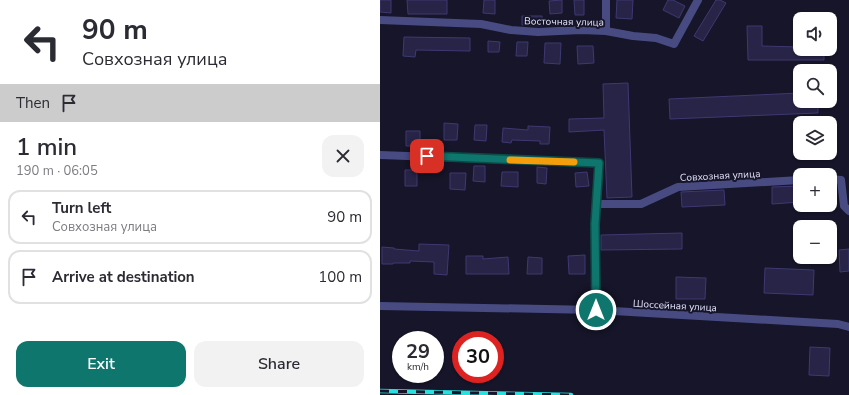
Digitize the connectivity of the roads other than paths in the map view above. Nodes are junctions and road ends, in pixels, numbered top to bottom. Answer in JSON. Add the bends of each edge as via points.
{"nodes":[{"id":1,"x":606,"y":0,"type":"edge"},
{"id":2,"x":698,"y":0,"type":"edge"},
{"id":3,"x":380,"y":20,"type":"edge"},
{"id":4,"x":606,"y":31,"type":"junction"},
{"id":5,"x":380,"y":155,"type":"edge"},
{"id":6,"x":793,"y":180,"type":"edge"},
{"id":7,"x":837,"y":180,"type":"edge"},
{"id":8,"x":597,"y":204,"type":"junction"},
{"id":9,"x":849,"y":211,"type":"edge"},
{"id":10,"x":380,"y":306,"type":"edge"},
{"id":11,"x":596,"y":310,"type":"junction"},
{"id":12,"x":849,"y":327,"type":"edge"}],
"edges":[{"from":1,"to":4,"type":"street"},
{"from":2,"to":4,"type":"street","name":"Восточная улица","via":[[674,44],[656,38]]},
{"from":3,"to":4,"type":"street","name":"Восточная улица","via":[[481,24],[538,32]]},
{"from":5,"to":8,"type":"street","via":[[599,163]]},
{"from":6,"to":8,"type":"street","name":"Совхозная улица","via":[[678,187],[641,204]]},
{"from":7,"to":9,"type":"street","via":[[841,180],[844,206]]},
{"from":8,"to":11,"type":"street"},
{"from":10,"to":11,"type":"street","name":"Шоссейная улица"},
{"from":11,"to":12,"type":"street","name":"Шоссейная улица","via":[[838,324]]}]}
